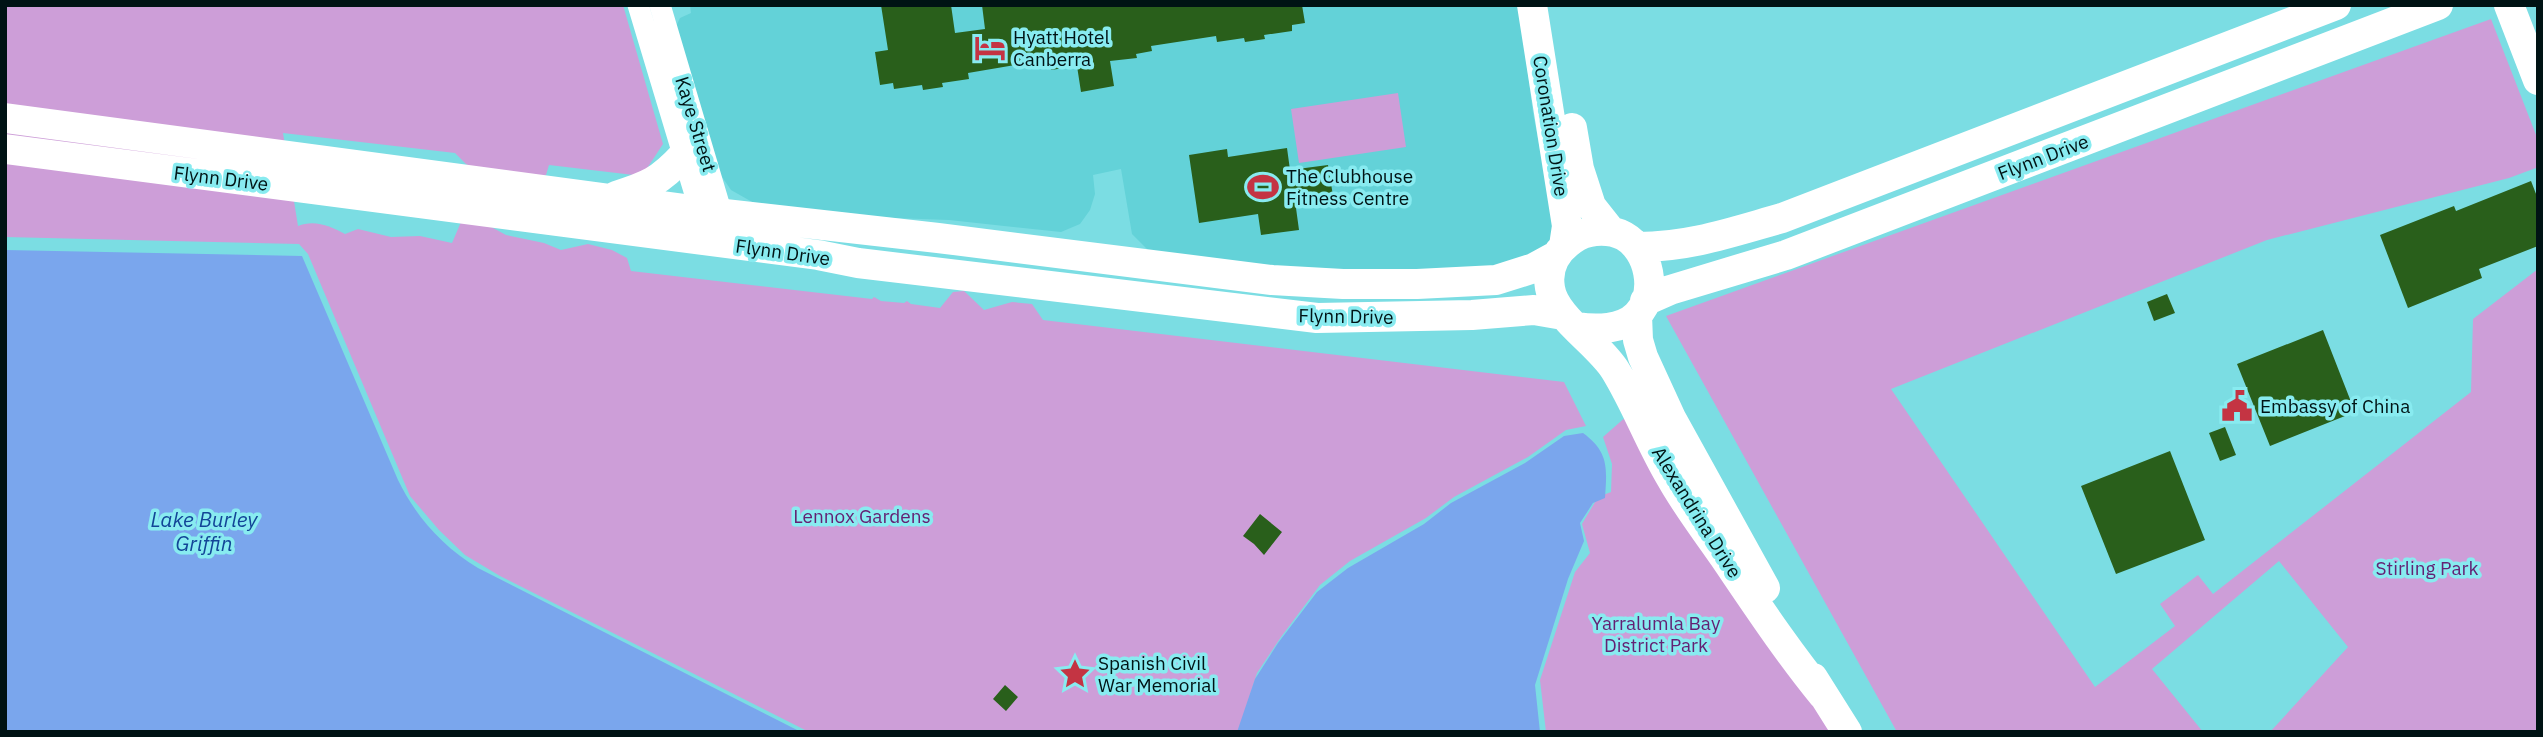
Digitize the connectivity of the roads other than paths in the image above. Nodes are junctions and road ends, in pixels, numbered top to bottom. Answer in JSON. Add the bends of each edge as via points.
{"nodes":[{"id":1,"x":638,"y":5,"type":"edge"},
{"id":2,"x":660,"y":5,"type":"edge"},
{"id":3,"x":1532,"y":5,"type":"edge"},
{"id":4,"x":1551,"y":5,"type":"edge"},
{"id":5,"x":2336,"y":5,"type":"edge"},
{"id":6,"x":2438,"y":5,"type":"edge"},
{"id":7,"x":2509,"y":5,"type":"edge"},
{"id":8,"x":2538,"y":80,"type":"edge"},
{"id":9,"x":5,"y":118,"type":"edge"},
{"id":10,"x":5,"y":149,"type":"edge"},
{"id":11,"x":683,"y":156,"type":"junction"},
{"id":12,"x":609,"y":198,"type":"junction"},
{"id":13,"x":711,"y":212,"type":"junction"},
{"id":14,"x":822,"y":226,"type":"junction"},
{"id":15,"x":1610,"y":230,"type":"junction"},
{"id":16,"x":710,"y":242,"type":"junction"},
{"id":17,"x":1638,"y":247,"type":"junction"},
{"id":18,"x":1560,"y":251,"type":"junction"},
{"id":19,"x":818,"y":256,"type":"junction"},
{"id":20,"x":1641,"y":308,"type":"junction"},
{"id":21,"x":1570,"y":321,"type":"junction"},
{"id":22,"x":1823,"y":695,"type":"junction"},
{"id":23,"x":1847,"y":732,"type":"edge"}],
"edges":[{"from":1,"to":11,"type":"street","name":"Kaye Street"},
{"from":2,"to":13,"type":"street","name":"Kaye Street"},
{"from":3,"to":18,"type":"main road","name":"Coronation Drive","via":[[1567,226]]},
{"from":4,"to":15,"type":"main road","name":"Coronation Drive","via":[[1579,169],[1591,206]]},
{"from":5,"to":17,"type":"main road","name":"Flynn Drive","via":[[1782,218],[1695,243]]},
{"from":6,"to":20,"type":"main road","name":"Flynn Drive","via":[[1786,255],[1670,290]]},
{"from":7,"to":8,"type":"main road"},
{"from":9,"to":12,"type":"main road","name":"Flynn Drive"},
{"from":10,"to":16,"type":"main road","name":"Flynn Drive"},
{"from":11,"to":12,"type":"main road","via":[[665,176]]},
{"from":11,"to":13,"type":"street","name":"Kaye Street"},
{"from":12,"to":13,"type":"main road","name":"Flynn Drive"},
{"from":13,"to":14,"type":"main road","name":"Flynn Drive"},
{"from":13,"to":16,"type":"street","name":"Kaye Street"},
{"from":14,"to":18,"type":"main road","name":"Flynn Drive","via":[[1272,280],[1343,284],[1496,280],[1534,268]]},
{"from":14,"to":19,"type":"main road"},
{"from":15,"to":17,"type":"main road"},
{"from":15,"to":18,"type":"main road","via":[[1581,235]]},
{"from":16,"to":19,"type":"main road","name":"Flynn Drive"},
{"from":17,"to":20,"type":"main road","via":[[1649,288]]},
{"from":18,"to":21,"type":"main road","via":[[1549,286],[1553,300]]},
{"from":19,"to":21,"type":"main road","name":"Flynn Drive","via":[[1317,318],[1534,310]]},
{"from":20,"to":21,"type":"main road","via":[[1610,328],[1595,329]]},
{"from":20,"to":22,"type":"main road","name":"Alexandrina Drive","via":[[1638,340],[1671,418]]},
{"from":21,"to":22,"type":"main road","name":"Alexandrina Drive","via":[[1615,370],[1671,479],[1791,656]]},
{"from":22,"to":23,"type":"main road","name":"Alexandrina Drive"}]}
